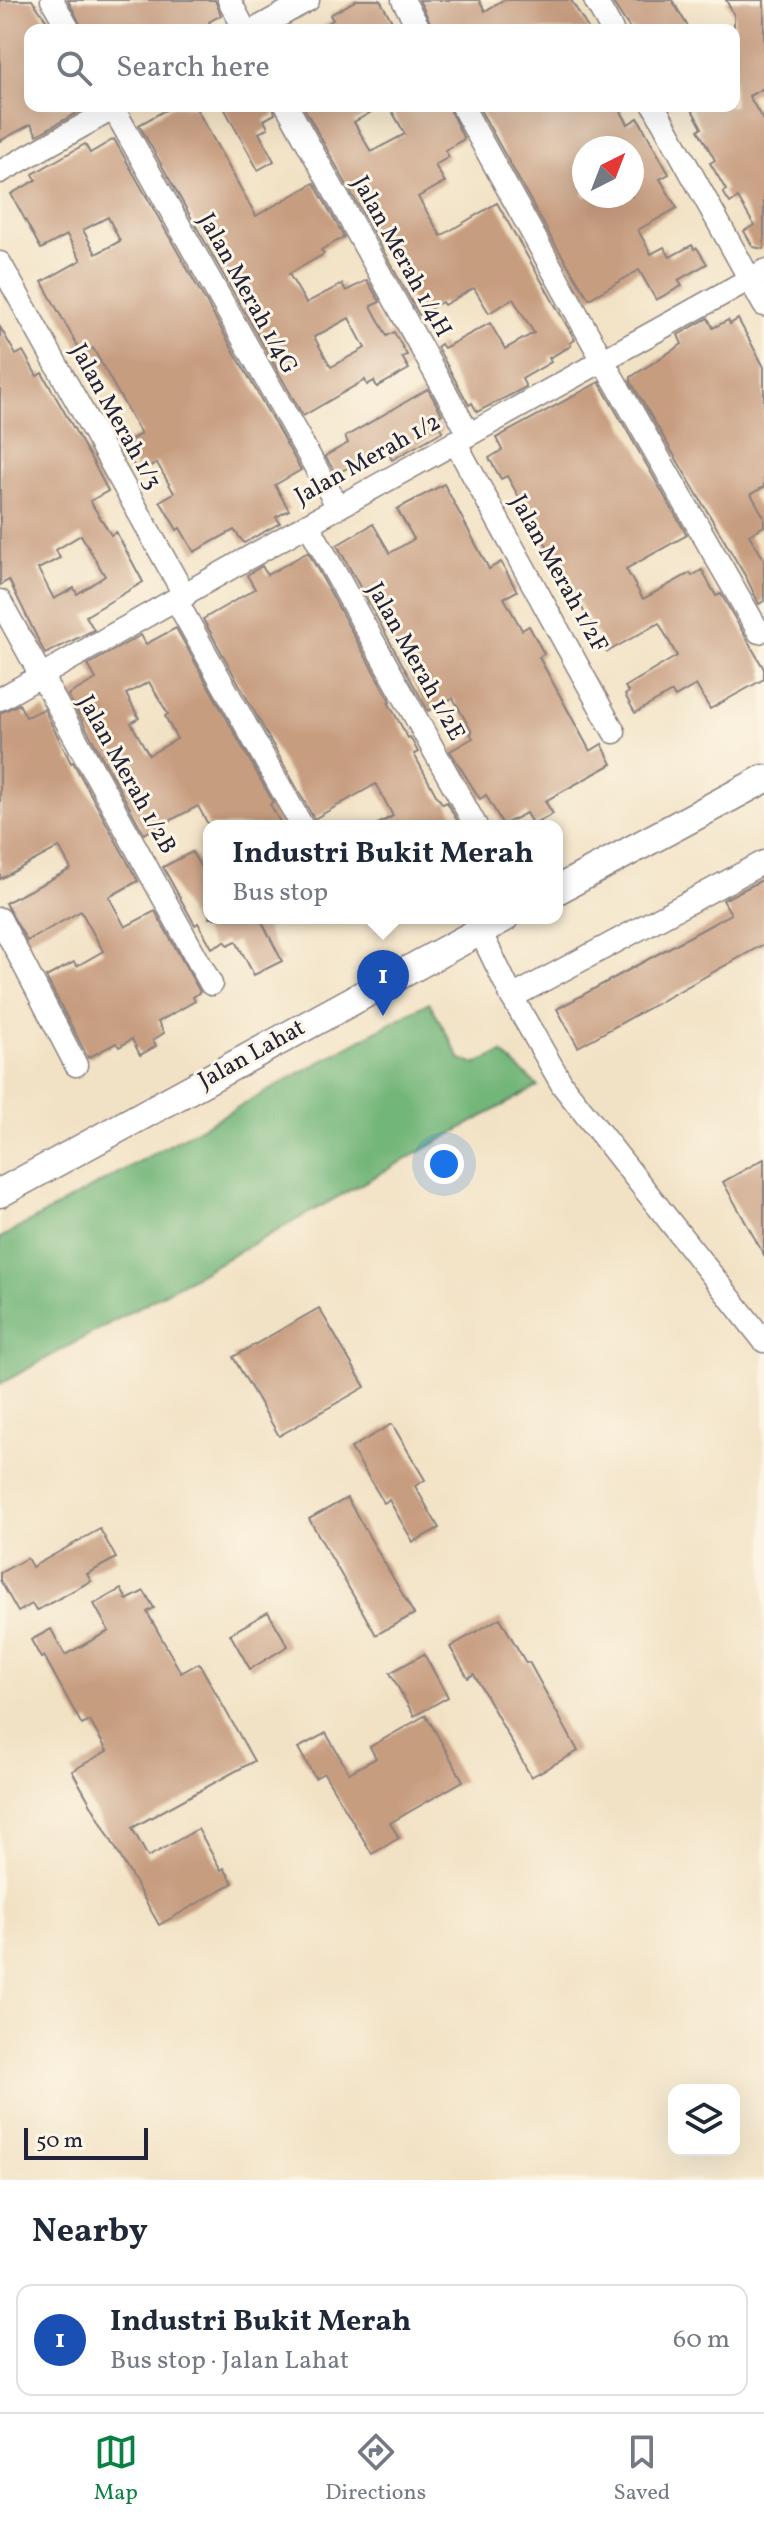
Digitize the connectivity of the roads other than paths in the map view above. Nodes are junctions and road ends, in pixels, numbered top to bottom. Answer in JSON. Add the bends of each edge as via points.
{"nodes":[{"id":1,"x":52,"y":0,"type":"edge"},
{"id":2,"x":229,"y":0,"type":"edge"},
{"id":3,"x":308,"y":0,"type":"edge"},
{"id":4,"x":403,"y":0,"type":"edge"},
{"id":5,"x":595,"y":0,"type":"edge"},
{"id":6,"x":66,"y":24,"type":"edge"},
{"id":7,"x":242,"y":24,"type":"edge"},
{"id":8,"x":265,"y":24,"type":"edge"},
{"id":9,"x":417,"y":24,"type":"edge"},
{"id":10,"x":609,"y":24,"type":"edge"},
{"id":11,"x":105,"y":112,"type":"edge"},
{"id":12,"x":117,"y":112,"type":"edge"},
{"id":13,"x":290,"y":112,"type":"edge"},
{"id":14,"x":465,"y":112,"type":"edge"},
{"id":15,"x":658,"y":112,"type":"edge"},
{"id":16,"x":0,"y":172,"type":"edge"},
{"id":17,"x":0,"y":263,"type":"edge"},
{"id":18,"x":757,"y":275,"type":"edge"},
{"id":19,"x":764,"y":305,"type":"edge"},
{"id":20,"x":603,"y":361,"type":"junction"},
{"id":21,"x":462,"y":438,"type":"junction"},
{"id":22,"x":338,"y":507,"type":"junction"},
{"id":23,"x":308,"y":524,"type":"junction"},
{"id":24,"x":180,"y":598,"type":"junction"},
{"id":25,"x":0,"y":601,"type":"edge"},
{"id":26,"x":759,"y":632,"type":"dead end"},
{"id":27,"x":42,"y":676,"type":"junction"},
{"id":28,"x":0,"y":699,"type":"edge"},
{"id":29,"x":614,"y":732,"type":"dead end"},
{"id":30,"x":764,"y":779,"type":"edge"},
{"id":31,"x":299,"y":820,"type":"edge"},
{"id":32,"x":473,"y":820,"type":"edge"},
{"id":33,"x":764,"y":862,"type":"edge"},
{"id":34,"x":563,"y":887,"type":"edge"},
{"id":35,"x":0,"y":919,"type":"edge"},
{"id":36,"x":492,"y":924,"type":"edge"},
{"id":37,"x":211,"y":984,"type":"dead end"},
{"id":38,"x":512,"y":997,"type":"junction"},
{"id":39,"x":76,"y":1065,"type":"dead end"},
{"id":40,"x":0,"y":1193,"type":"edge"},
{"id":41,"x":764,"y":1341,"type":"edge"}],
"edges":[{"from":1,"to":6,"type":"street"},
{"from":2,"to":7,"type":"street"},
{"from":3,"to":8,"type":"street"},
{"from":4,"to":9,"type":"street"},
{"from":5,"to":10,"type":"street"},
{"from":11,"to":16,"type":"street"},
{"from":12,"to":22,"type":"street","name":"Jalan Merah 1/4G"},
{"from":13,"to":21,"type":"street","name":"Jalan Merah 1/4H"},
{"from":14,"to":20,"type":"street"},
{"from":15,"to":18,"type":"street"},
{"from":17,"to":24,"type":"street","name":"Jalan Merah 1/3"},
{"from":18,"to":19,"type":"street"},
{"from":18,"to":20,"type":"street","name":"Jalan Merah 1/2"},
{"from":20,"to":21,"type":"street","name":"Jalan Merah 1/2"},
{"from":20,"to":26,"type":"street"},
{"from":21,"to":22,"type":"street","name":"Jalan Merah 1/2"},
{"from":21,"to":29,"type":"street","name":"Jalan Merah 1/2F"},
{"from":22,"to":23,"type":"street","name":"Jalan Merah 1/2"},
{"from":23,"to":24,"type":"street","name":"Jalan Merah 1/2"},
{"from":23,"to":32,"type":"street","name":"Jalan Merah 1/2E"},
{"from":24,"to":27,"type":"street","name":"Jalan Merah 1/2"},
{"from":24,"to":31,"type":"street","name":"Jalan Merah 1/3"},
{"from":25,"to":27,"type":"street","name":"Jalan Merah 1/2B"},
{"from":27,"to":28,"type":"street","name":"Jalan Merah 1/2"},
{"from":27,"to":37,"type":"street","name":"Jalan Merah 1/2B"},
{"from":30,"to":34,"type":"main road"},
{"from":33,"to":38,"type":"street"},
{"from":35,"to":39,"type":"street"},
{"from":36,"to":38,"type":"street"},
{"from":36,"to":40,"type":"main road","name":"Jalan Lahat"},
{"from":38,"to":41,"type":"street","via":[[563,1086]]}]}
